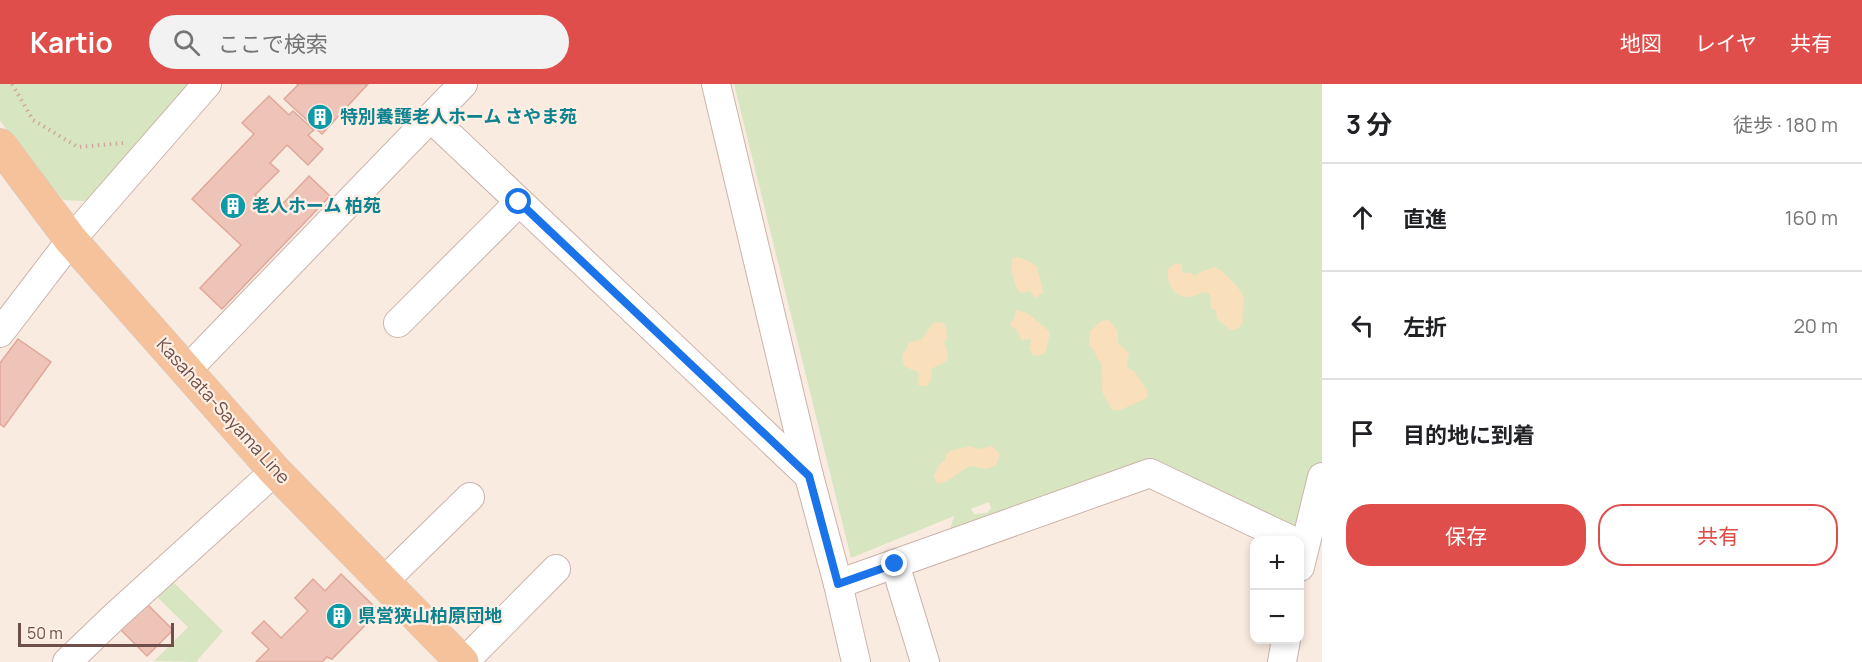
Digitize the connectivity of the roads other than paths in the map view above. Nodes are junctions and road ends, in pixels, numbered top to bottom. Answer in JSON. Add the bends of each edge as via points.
{"nodes":[{"id":1,"x":207,"y":84,"type":"edge"},
{"id":2,"x":463,"y":84,"type":"edge"},
{"id":3,"x":716,"y":84,"type":"edge"},
{"id":4,"x":431,"y":118,"type":"junction"},
{"id":5,"x":0,"y":145,"type":"edge"},
{"id":6,"x":519,"y":202,"type":"junction"},
{"id":7,"x":71,"y":240,"type":"junction"},
{"id":8,"x":398,"y":323,"type":"dead end"},
{"id":9,"x":0,"y":333,"type":"edge"},
{"id":10,"x":186,"y":371,"type":"junction"},
{"id":11,"x":275,"y":471,"type":"junction"},
{"id":12,"x":809,"y":476,"type":"junction"},
{"id":13,"x":1322,"y":477,"type":"edge"},
{"id":14,"x":470,"y":497,"type":"dead end"},
{"id":15,"x":1274,"y":536,"type":"edge"},
{"id":16,"x":1304,"y":547,"type":"edge"},
{"id":17,"x":895,"y":564,"type":"junction"},
{"id":18,"x":556,"y":569,"type":"dead end"},
{"id":19,"x":383,"y":582,"type":"junction"},
{"id":20,"x":838,"y":584,"type":"junction"},
{"id":21,"x":1285,"y":644,"type":"edge"},
{"id":22,"x":67,"y":662,"type":"edge"},
{"id":23,"x":463,"y":662,"type":"edge"},
{"id":24,"x":856,"y":662,"type":"edge"},
{"id":25,"x":925,"y":662,"type":"edge"},
{"id":26,"x":1282,"y":662,"type":"edge"}],
"edges":[{"from":1,"to":7,"type":"street"},
{"from":2,"to":4,"type":"street"},
{"from":3,"to":12,"type":"street"},
{"from":4,"to":6,"type":"street"},
{"from":4,"to":10,"type":"street"},
{"from":5,"to":7,"type":"main road","name":"Kasahata-Sayama Line"},
{"from":6,"to":8,"type":"street"},
{"from":6,"to":12,"type":"street"},
{"from":7,"to":9,"type":"street"},
{"from":7,"to":10,"type":"main road","name":"Kasahata-Sayama Line"},
{"from":10,"to":11,"type":"main road","name":"Kasahata-Sayama Line"},
{"from":11,"to":19,"type":"main road","name":"Kasahata-Sayama Line"},
{"from":11,"to":22,"type":"street"},
{"from":12,"to":20,"type":"street"},
{"from":13,"to":16,"type":"street"},
{"from":14,"to":19,"type":"street"},
{"from":15,"to":17,"type":"street","via":[[1150,473]]},
{"from":17,"to":20,"type":"street"},
{"from":17,"to":25,"type":"street"},
{"from":18,"to":23,"type":"street"},
{"from":19,"to":23,"type":"main road","name":"Kasahata-Sayama Line"},
{"from":20,"to":24,"type":"street"},
{"from":21,"to":26,"type":"street"}]}
